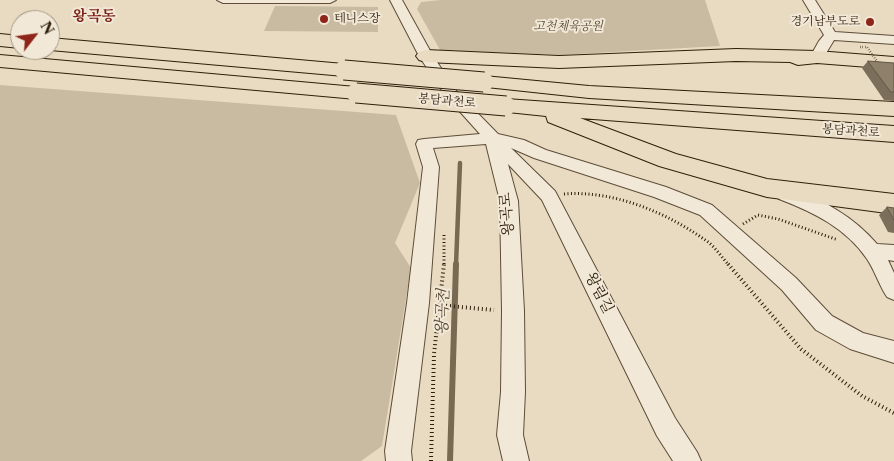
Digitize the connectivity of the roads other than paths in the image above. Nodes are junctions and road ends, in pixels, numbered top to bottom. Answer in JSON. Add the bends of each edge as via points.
{"nodes":[{"id":1,"x":223,"y":0,"type":"edge"},
{"id":2,"x":330,"y":0,"type":"edge"},
{"id":3,"x":396,"y":0,"type":"edge"},
{"id":4,"x":809,"y":0,"type":"edge"},
{"id":5,"x":831,"y":36,"type":"junction"},
{"id":6,"x":894,"y":40,"type":"edge"},
{"id":7,"x":60,"y":45,"type":"edge"},
{"id":8,"x":426,"y":56,"type":"junction"},
{"id":9,"x":817,"y":58,"type":"junction"},
{"id":10,"x":0,"y":61,"type":"edge"},
{"id":11,"x":888,"y":66,"type":"edge"},
{"id":12,"x":511,"y":85,"type":"junction"},
{"id":13,"x":536,"y":108,"type":"junction"},
{"id":14,"x":894,"y":109,"type":"edge"},
{"id":15,"x":894,"y":134,"type":"edge"},
{"id":16,"x":493,"y":138,"type":"junction"},
{"id":17,"x":767,"y":188,"type":"junction"},
{"id":18,"x":894,"y":204,"type":"edge"},
{"id":19,"x":866,"y":245,"type":"junction"},
{"id":20,"x":894,"y":254,"type":"edge"},
{"id":21,"x":422,"y":256,"type":"joint"},
{"id":22,"x":894,"y":291,"type":"edge"},
{"id":23,"x":418,"y":303,"type":"joint"},
{"id":24,"x":513,"y":311,"type":"joint"},
{"id":25,"x":894,"y":352,"type":"edge"},
{"id":26,"x":399,"y":461,"type":"edge"},
{"id":27,"x":516,"y":461,"type":"edge"},
{"id":28,"x":688,"y":461,"type":"edge"}],
"edges":[{"from":1,"to":2,"type":"street"},
{"from":3,"to":8,"type":"street","name":"왕곡로"},
{"from":4,"to":5,"type":"street"},
{"from":5,"to":6,"type":"street"},
{"from":5,"to":9,"type":"street"},
{"from":7,"to":12,"type":"highway","name":"봉담과천로","bridge":true},
{"from":8,"to":9,"type":"highway","via":[[559,62],[736,55]]},
{"from":8,"to":16,"type":"street","name":"왕곡로","via":[[452,95]]},
{"from":9,"to":11,"type":"highway"},
{"from":9,"to":12,"type":"highway","via":[[671,72],[574,76]]},
{"from":10,"to":13,"type":"highway","name":"봉담과천로","bridge":true},
{"from":12,"to":14,"type":"highway","name":"봉담과천로"},
{"from":13,"to":15,"type":"highway","name":"봉담과천로"},
{"from":13,"to":17,"type":"highway","via":[[668,160]]},
{"from":16,"to":21,"type":"street","via":[[424,144],[431,167]]},
{"from":16,"to":24,"type":"street","name":"왕곡로","via":[[509,201]]},
{"from":16,"to":25,"type":"street","via":[[706,210],[788,284],[824,323],[858,342]]},
{"from":16,"to":28,"type":"street","name":"왕림길","via":[[549,196],[666,426]]},
{"from":17,"to":18,"type":"highway"},
{"from":17,"to":19,"type":"street","via":[[837,216]]},
{"from":19,"to":20,"type":"street"},
{"from":19,"to":22,"type":"street"},
{"from":21,"to":23,"type":"street"},
{"from":23,"to":26,"type":"street"},
{"from":24,"to":27,"type":"street","name":"왕곡로","via":[[510,435]]}]}
